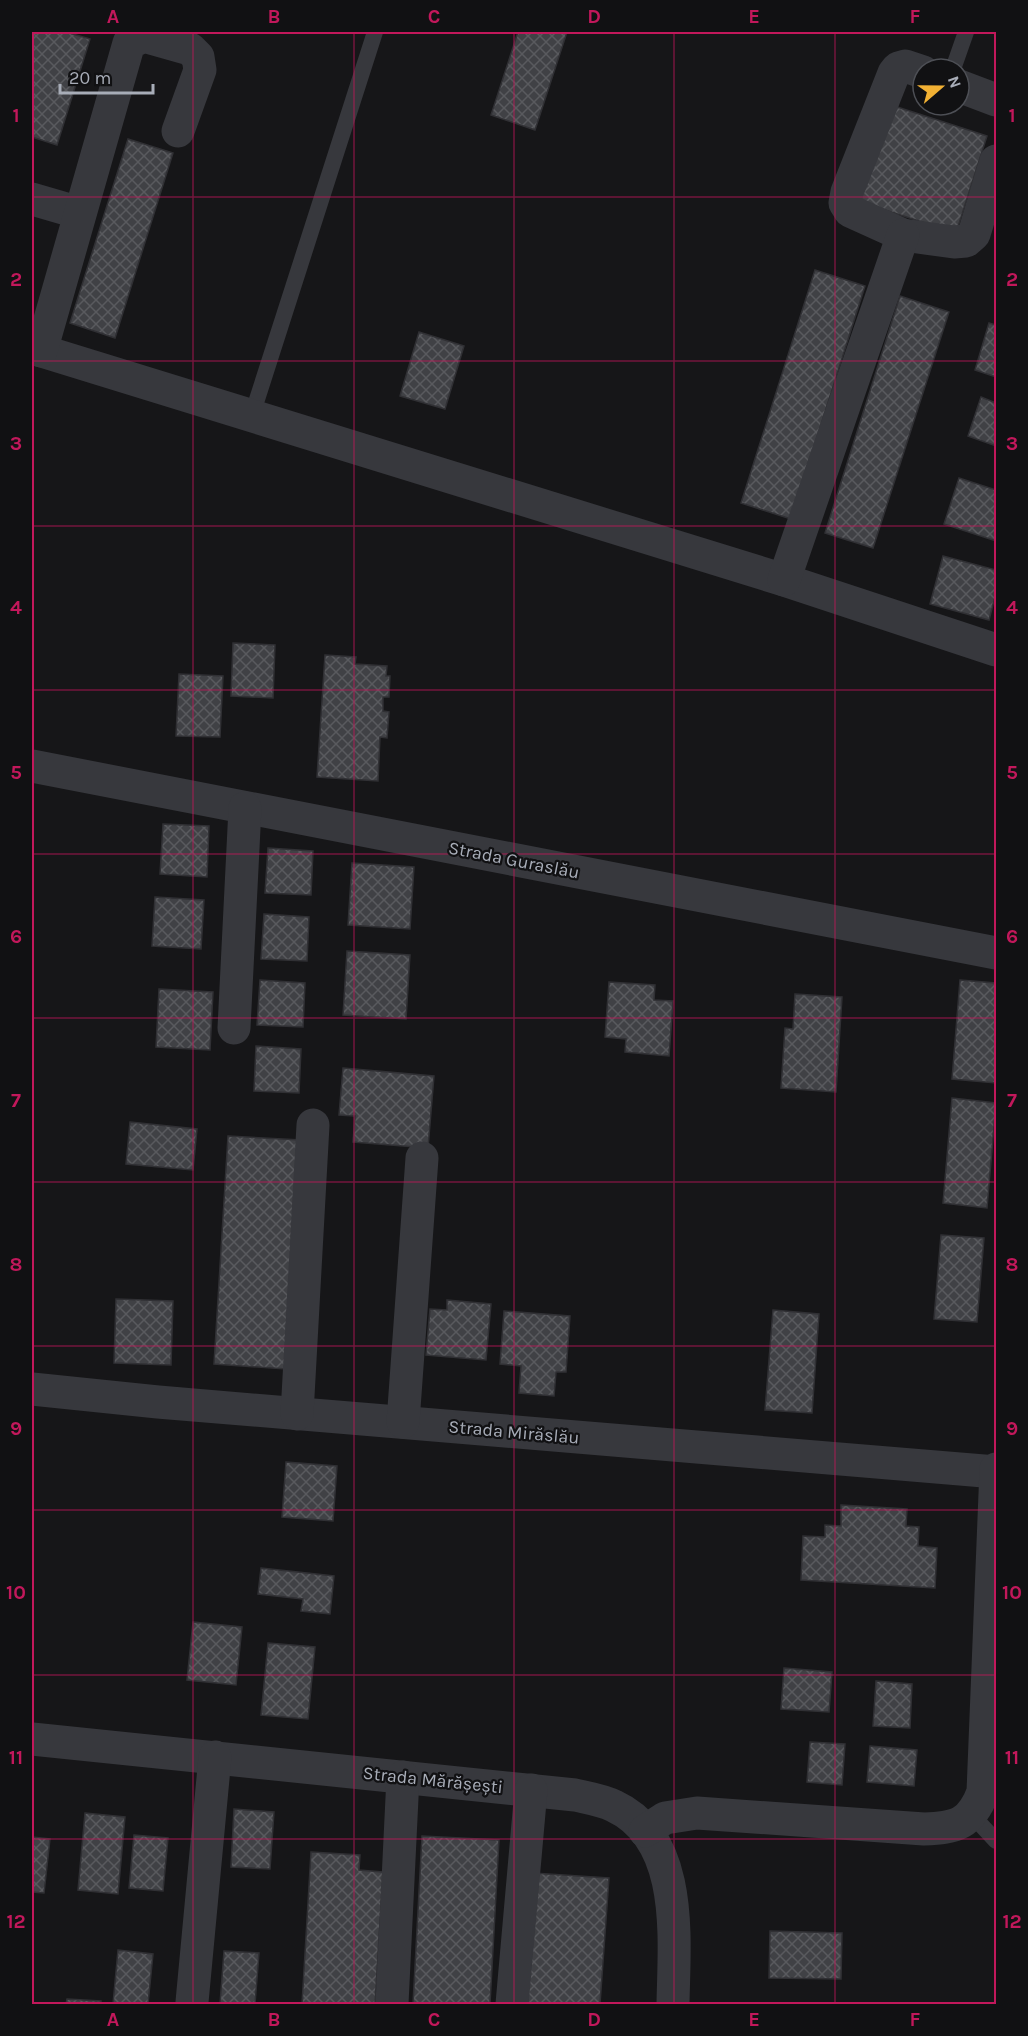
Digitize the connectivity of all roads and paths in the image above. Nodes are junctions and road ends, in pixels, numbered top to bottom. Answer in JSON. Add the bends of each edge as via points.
{"nodes":[{"id":1,"x":375,"y":32,"type":"edge"},
{"id":2,"x":966,"y":32,"type":"edge"},
{"id":3,"x":957,"y":57,"type":"edge"},
{"id":4,"x":911,"y":68,"type":"edge"},
{"id":5,"x":971,"y":91,"type":"edge"},
{"id":6,"x":996,"y":100,"type":"edge"},
{"id":7,"x":178,"y":131,"type":"dead end"},
{"id":8,"x":996,"y":161,"type":"edge"},
{"id":9,"x":32,"y":198,"type":"edge"},
{"id":10,"x":80,"y":213,"type":"junction"},
{"id":11,"x":903,"y":235,"type":"junction"},
{"id":12,"x":36,"y":349,"type":"edge"},
{"id":13,"x":252,"y":415,"type":"junction"},
{"id":14,"x":784,"y":580,"type":"junction"},
{"id":15,"x":996,"y":650,"type":"edge"},
{"id":16,"x":32,"y":766,"type":"edge"},
{"id":17,"x":245,"y":808,"type":"junction"},
{"id":18,"x":996,"y":953,"type":"edge"},
{"id":19,"x":234,"y":1028,"type":"dead end"},
{"id":20,"x":313,"y":1125,"type":"dead end"},
{"id":21,"x":422,"y":1158,"type":"dead end"},
{"id":22,"x":32,"y":1389,"type":"edge"},
{"id":23,"x":297,"y":1414,"type":"junction"},
{"id":24,"x":402,"y":1422,"type":"junction"},
{"id":25,"x":996,"y":1471,"type":"edge"},
{"id":26,"x":32,"y":1739,"type":"edge"},
{"id":27,"x":215,"y":1757,"type":"junction"},
{"id":28,"x":403,"y":1777,"type":"junction"},
{"id":29,"x":531,"y":1790,"type":"junction"},
{"id":30,"x":972,"y":1815,"type":"junction"},
{"id":31,"x":645,"y":1831,"type":"junction"},
{"id":32,"x":996,"y":1841,"type":"edge"},
{"id":33,"x":192,"y":2002,"type":"dead end"},
{"id":34,"x":392,"y":2004,"type":"edge"},
{"id":35,"x":512,"y":2004,"type":"edge"},
{"id":36,"x":673,"y":2004,"type":"edge"}],
"edges":[{"from":1,"to":13,"type":"lane"},
{"from":2,"to":3,"type":"lane"},
{"from":4,"to":11,"type":"street","via":[[898,68],[894,73],[845,203],[850,211]]},
{"from":5,"to":6,"type":"street"},
{"from":7,"to":10,"type":"street","via":[[200,70],[198,57],[190,49],[144,36],[129,43]]},
{"from":8,"to":11,"type":"street","via":[[974,234],[966,241]]},
{"from":9,"to":10,"type":"street"},
{"from":10,"to":12,"type":"street"},
{"from":11,"to":14,"type":"street"},
{"from":12,"to":13,"type":"street"},
{"from":13,"to":14,"type":"street"},
{"from":14,"to":15,"type":"street"},
{"from":16,"to":17,"type":"street","name":"Strada Guraslău"},
{"from":17,"to":18,"type":"street","name":"Strada Guraslău"},
{"from":17,"to":19,"type":"street"},
{"from":20,"to":23,"type":"street"},
{"from":21,"to":24,"type":"street"},
{"from":22,"to":23,"type":"street","name":"Strada Mirăslău"},
{"from":23,"to":24,"type":"street","name":"Strada Mirăslău"},
{"from":24,"to":25,"type":"street","name":"Strada Mirăslău"},
{"from":25,"to":30,"type":"street","via":[[983,1792]]},
{"from":26,"to":27,"type":"street","name":"Strada Mărășești"},
{"from":27,"to":28,"type":"street","name":"Strada Mărășești"},
{"from":27,"to":33,"type":"street"},
{"from":28,"to":29,"type":"street","name":"Strada Mărășești"},
{"from":28,"to":34,"type":"street"},
{"from":29,"to":31,"type":"street","name":"Strada Mărășești","via":[[598,1799],[624,1812]]},
{"from":29,"to":35,"type":"street"},
{"from":30,"to":31,"type":"street","via":[[958,1824],[924,1828],[697,1813],[665,1818]]},
{"from":30,"to":32,"type":"lane"},
{"from":31,"to":36,"type":"street","name":"Strada Mărășești","via":[[657,1849],[670,1884]]}]}
